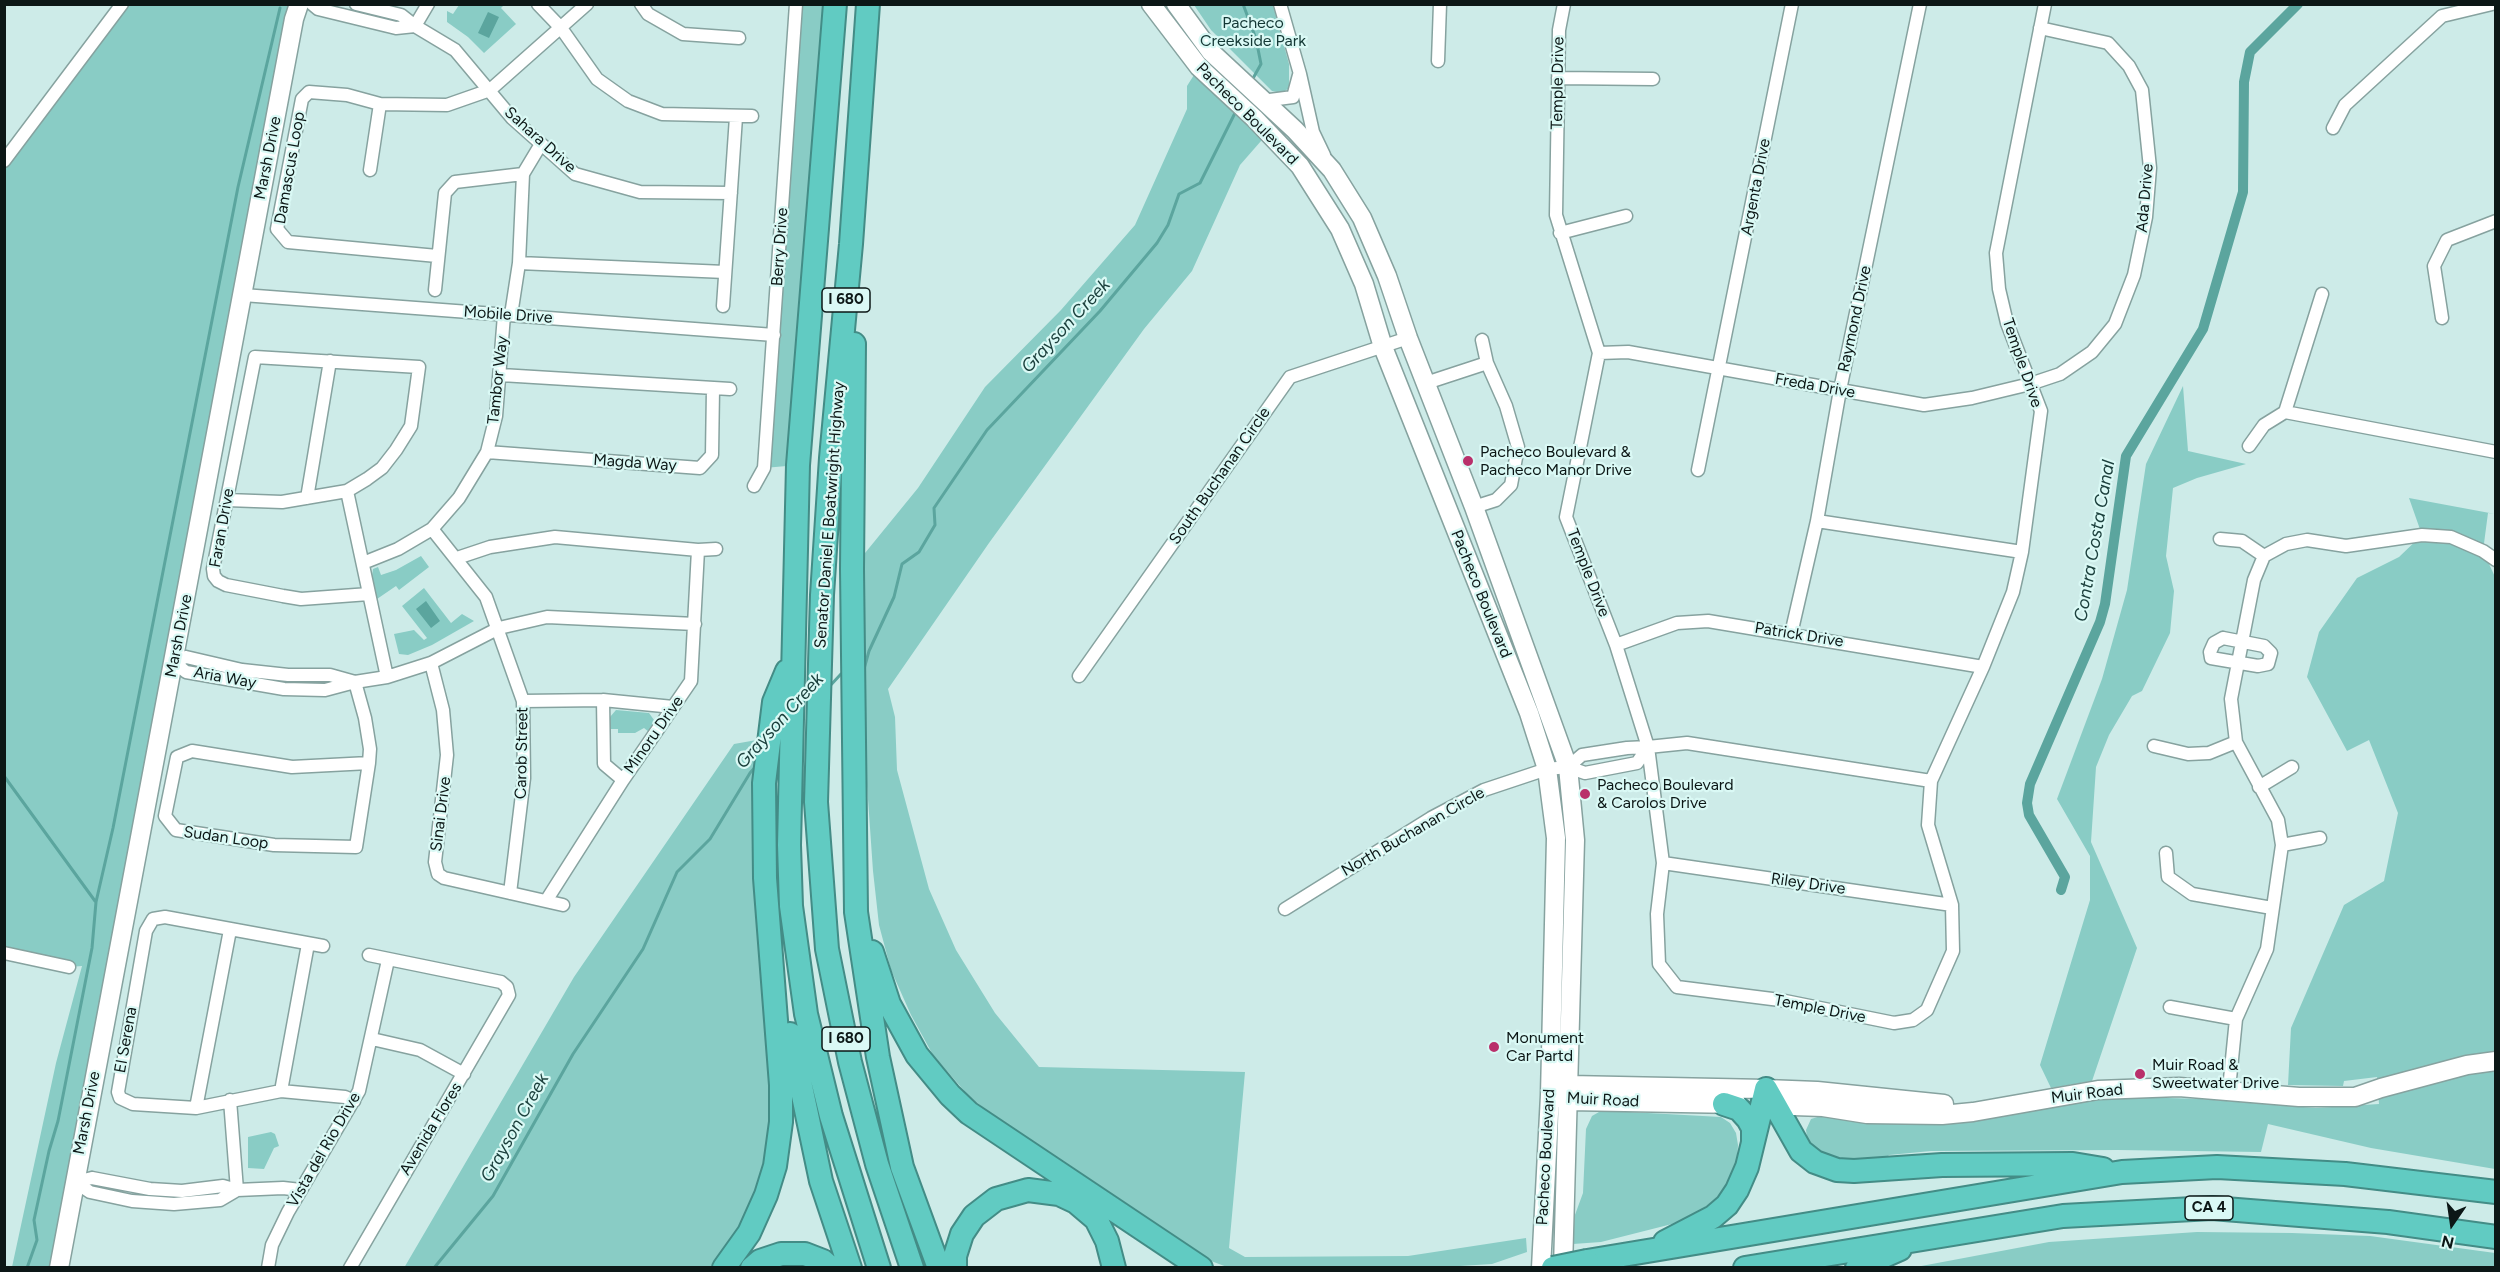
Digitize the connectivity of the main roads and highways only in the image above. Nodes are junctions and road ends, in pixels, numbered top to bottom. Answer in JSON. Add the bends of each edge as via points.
{"nodes":[{"id":1,"x":299,"y":4,"type":"edge"},
{"id":2,"x":835,"y":4,"type":"edge"},
{"id":3,"x":868,"y":4,"type":"edge"},
{"id":4,"x":1151,"y":4,"type":"edge"},
{"id":5,"x":1176,"y":4,"type":"edge"},
{"id":6,"x":851,"y":244,"type":"junction"},
{"id":7,"x":792,"y":659,"type":"junction"},
{"id":8,"x":855,"y":849,"type":"junction"},
{"id":9,"x":765,"y":878,"type":"junction"},
{"id":10,"x":2496,"y":1061,"type":"edge"},
{"id":11,"x":2381,"y":1088,"type":"junction"},
{"id":12,"x":1569,"y":1093,"type":"junction"},
{"id":13,"x":1550,"y":1095,"type":"junction"},
{"id":14,"x":1768,"y":1100,"type":"junction"},
{"id":15,"x":1724,"y":1104,"type":"junction"},
{"id":16,"x":1753,"y":1143,"type":"junction"},
{"id":17,"x":2122,"y":1172,"type":"junction"},
{"id":18,"x":2496,"y":1192,"type":"edge"},
{"id":19,"x":1923,"y":1237,"type":"junction"},
{"id":20,"x":2496,"y":1237,"type":"edge"},
{"id":21,"x":1651,"y":1251,"type":"junction"},
{"id":22,"x":59,"y":1268,"type":"edge"},
{"id":23,"x":724,"y":1268,"type":"edge"},
{"id":24,"x":752,"y":1268,"type":"edge"},
{"id":25,"x":831,"y":1268,"type":"edge"},
{"id":26,"x":850,"y":1268,"type":"edge"},
{"id":27,"x":879,"y":1268,"type":"edge"},
{"id":28,"x":912,"y":1268,"type":"edge"},
{"id":29,"x":939,"y":1268,"type":"edge"},
{"id":30,"x":955,"y":1268,"type":"edge"},
{"id":31,"x":1114,"y":1268,"type":"edge"},
{"id":32,"x":1201,"y":1268,"type":"edge"},
{"id":33,"x":1541,"y":1268,"type":"edge"},
{"id":34,"x":1553,"y":1268,"type":"edge"},
{"id":35,"x":1563,"y":1268,"type":"edge"},
{"id":36,"x":1745,"y":1268,"type":"edge"},
{"id":37,"x":1857,"y":1268,"type":"edge"}],
"edges":[{"from":1,"to":22,"type":"main road","name":"Marsh Drive"},
{"from":2,"to":7,"type":"highway","name":"Senator Daniel E Boatwright Highway","number":"I 680","via":[[798,465]]},
{"from":3,"to":6,"type":"highway","name":"Senator Daniel E Boatwright Highway","number":"I 680"},
{"from":4,"to":13,"type":"main road","name":"Pacheco Boulevard","via":[[1199,67],[1300,166],[1340,229],[1529,713],[1546,769],[1556,838]]},
{"from":5,"to":12,"type":"main road","name":"Pacheco Boulevard","via":[[1211,52],[1332,170],[1362,218],[1474,507],[1568,766],[1575,840]]},
{"from":6,"to":8,"type":"highway","via":[[855,376]]},
{"from":6,"to":28,"type":"highway","name":"Senator Daniel E Boatwright Highway","number":"I 680","via":[[822,595],[816,802],[827,949],[850,1062],[877,1164]]},
{"from":7,"to":9,"type":"highway","via":[[774,702],[768,738],[764,783]]},
{"from":7,"to":27,"type":"highway","name":"Senator Daniel E Boatwright Highway","number":"I 680","via":[[791,906],[806,1014],[831,1116]]},
{"from":8,"to":29,"type":"highway","via":[[855,912],[878,1057],[902,1167]]},
{"from":8,"to":32,"type":"highway","via":[[876,969],[903,1031],[933,1076],[990,1129]]},
{"from":9,"to":23,"type":"highway","via":[[781,1122],[766,1195],[749,1233]]},
{"from":9,"to":26,"type":"highway","via":[[792,1050],[821,1181]]},
{"from":10,"to":11,"type":"main road","name":"Muir Road"},
{"from":11,"to":14,"type":"main road","name":"Muir Road","via":[[2123,1077],[1943,1105],[1817,1091]]},
{"from":11,"to":14,"type":"main road","name":"Muir Road","via":[[2355,1097],[2179,1087],[2098,1090],[1942,1115],[1867,1114]]},
{"from":12,"to":13,"type":"main road","name":"Muir Road"},
{"from":12,"to":14,"type":"main road","name":"Muir Road"},
{"from":12,"to":15,"type":"main road","name":"Muir Road"},
{"from":12,"to":35,"type":"main road","name":"Pacheco Boulevard"},
{"from":13,"to":33,"type":"main road","name":"Pacheco Boulevard"},
{"from":14,"to":15,"type":"main road","name":"Muir Road"},
{"from":14,"to":16,"type":"highway"},
{"from":14,"to":17,"type":"highway","via":[[1801,1151],[1815,1162],[1837,1170],[2073,1164]]},
{"from":15,"to":16,"type":"highway","via":[[1739,1109],[1748,1119],[1753,1128]]},
{"from":16,"to":21,"type":"highway","via":[[1742,1182],[1727,1204],[1713,1217]]},
{"from":17,"to":18,"type":"highway","via":[[2217,1167],[2379,1177]]},
{"from":17,"to":21,"type":"highway"},
{"from":19,"to":20,"type":"highway","number":"CA 4","via":[[2063,1216],[2212,1208],[2388,1222]]},
{"from":19,"to":36,"type":"highway","number":"CA 4"},
{"from":19,"to":37,"type":"highway"},
{"from":21,"to":34,"type":"highway","bridge":true},
{"from":24,"to":25,"type":"highway","via":[[781,1254],[805,1254]]},
{"from":30,"to":31,"type":"highway","via":[[962,1234],[974,1216],[996,1199],[1028,1190],[1059,1194],[1096,1219]]}]}
